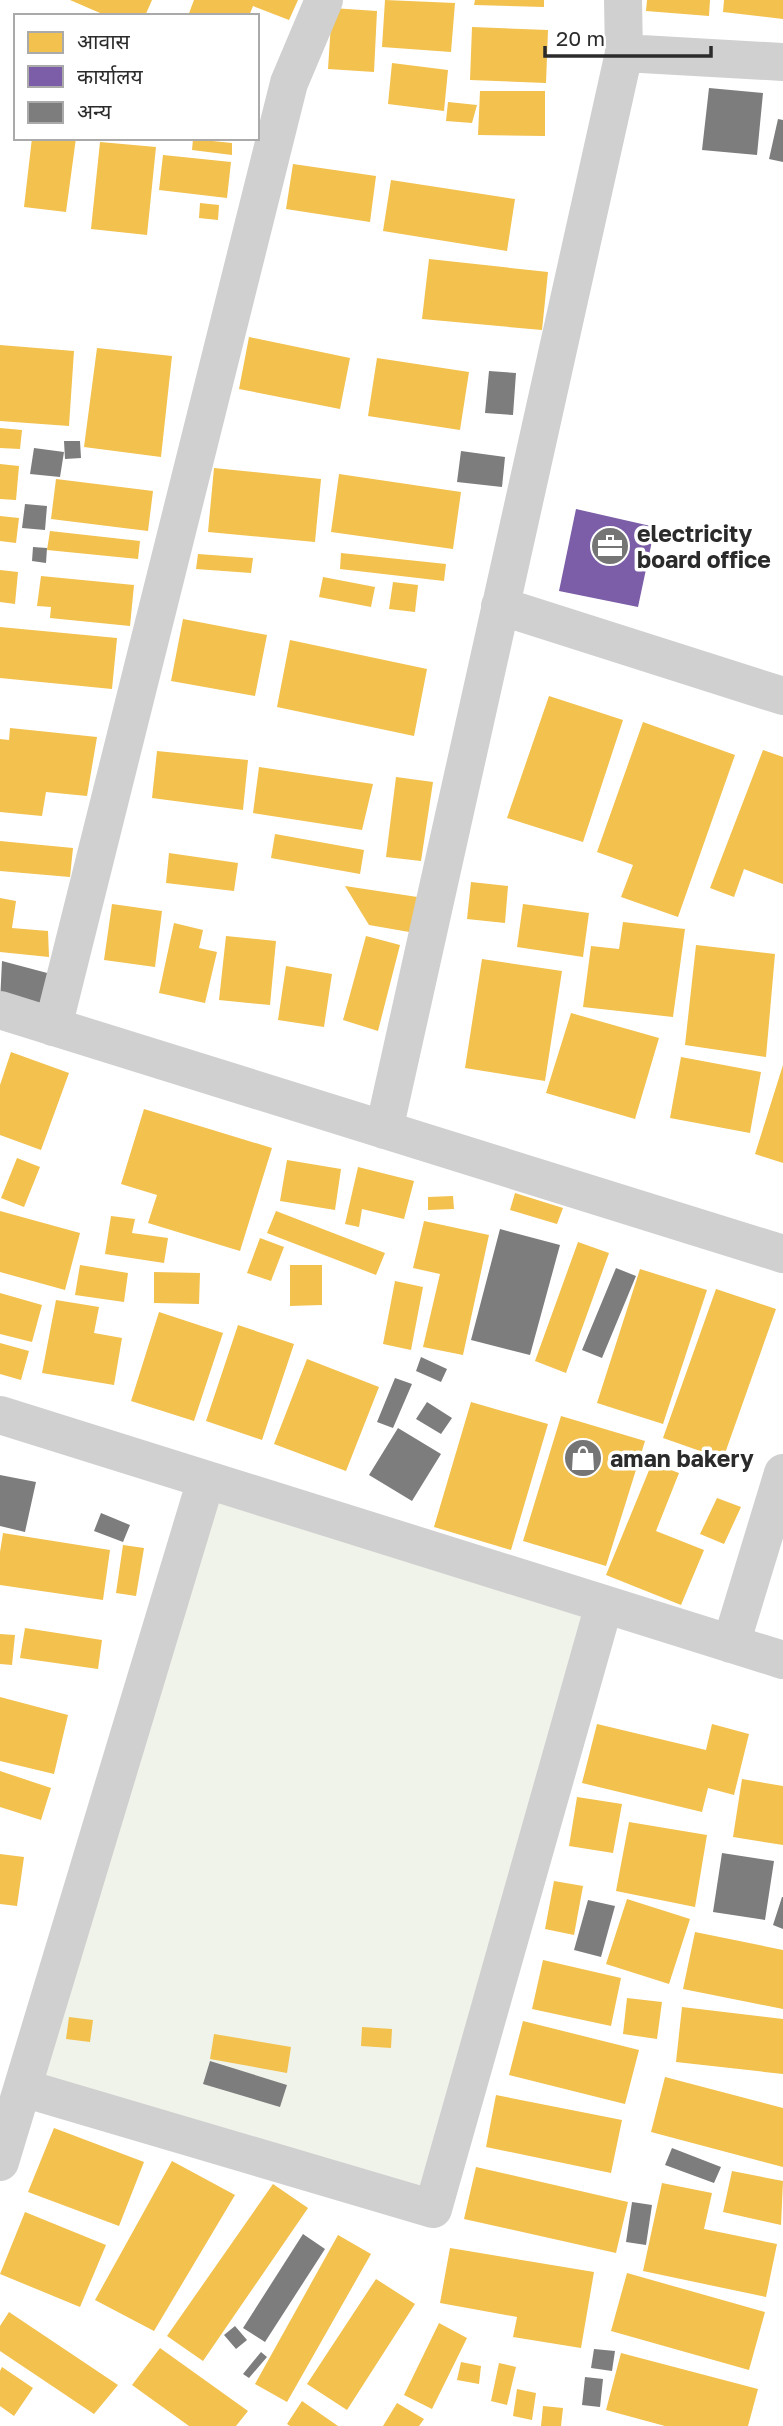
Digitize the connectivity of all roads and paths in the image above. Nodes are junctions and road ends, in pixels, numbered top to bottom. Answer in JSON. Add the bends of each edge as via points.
{"nodes":[{"id":1,"x":324,"y":0,"type":"edge"},
{"id":2,"x":622,"y":0,"type":"edge"},
{"id":3,"x":624,"y":54,"type":"junction"},
{"id":4,"x":783,"y":62,"type":"edge"},
{"id":5,"x":500,"y":606,"type":"junction"},
{"id":6,"x":783,"y":696,"type":"edge"},
{"id":7,"x":0,"y":1010,"type":"edge"},
{"id":8,"x":53,"y":1027,"type":"junction"},
{"id":9,"x":384,"y":1130,"type":"junction"},
{"id":10,"x":783,"y":1254,"type":"edge"},
{"id":11,"x":0,"y":1415,"type":"edge"},
{"id":12,"x":783,"y":1473,"type":"edge"},
{"id":13,"x":206,"y":1480,"type":"junction"},
{"id":14,"x":604,"y":1605,"type":"junction"},
{"id":15,"x":731,"y":1644,"type":"junction"},
{"id":16,"x":783,"y":1660,"type":"edge"},
{"id":17,"x":23,"y":2088,"type":"junction"},
{"id":18,"x":0,"y":2162,"type":"edge"}],
"edges":[{"from":1,"to":8,"type":"street","via":[[289,83]]},
{"from":2,"to":3,"type":"street"},
{"from":3,"to":4,"type":"street"},
{"from":3,"to":5,"type":"street"},
{"from":5,"to":6,"type":"street"},
{"from":5,"to":9,"type":"street"},
{"from":7,"to":8,"type":"street"},
{"from":8,"to":9,"type":"street"},
{"from":9,"to":10,"type":"street"},
{"from":11,"to":13,"type":"street"},
{"from":12,"to":15,"type":"street"},
{"from":13,"to":14,"type":"street"},
{"from":13,"to":17,"type":"street"},
{"from":14,"to":15,"type":"street"},
{"from":14,"to":17,"type":"street","via":[[433,2209]]},
{"from":15,"to":16,"type":"street"},
{"from":17,"to":18,"type":"street"}]}
